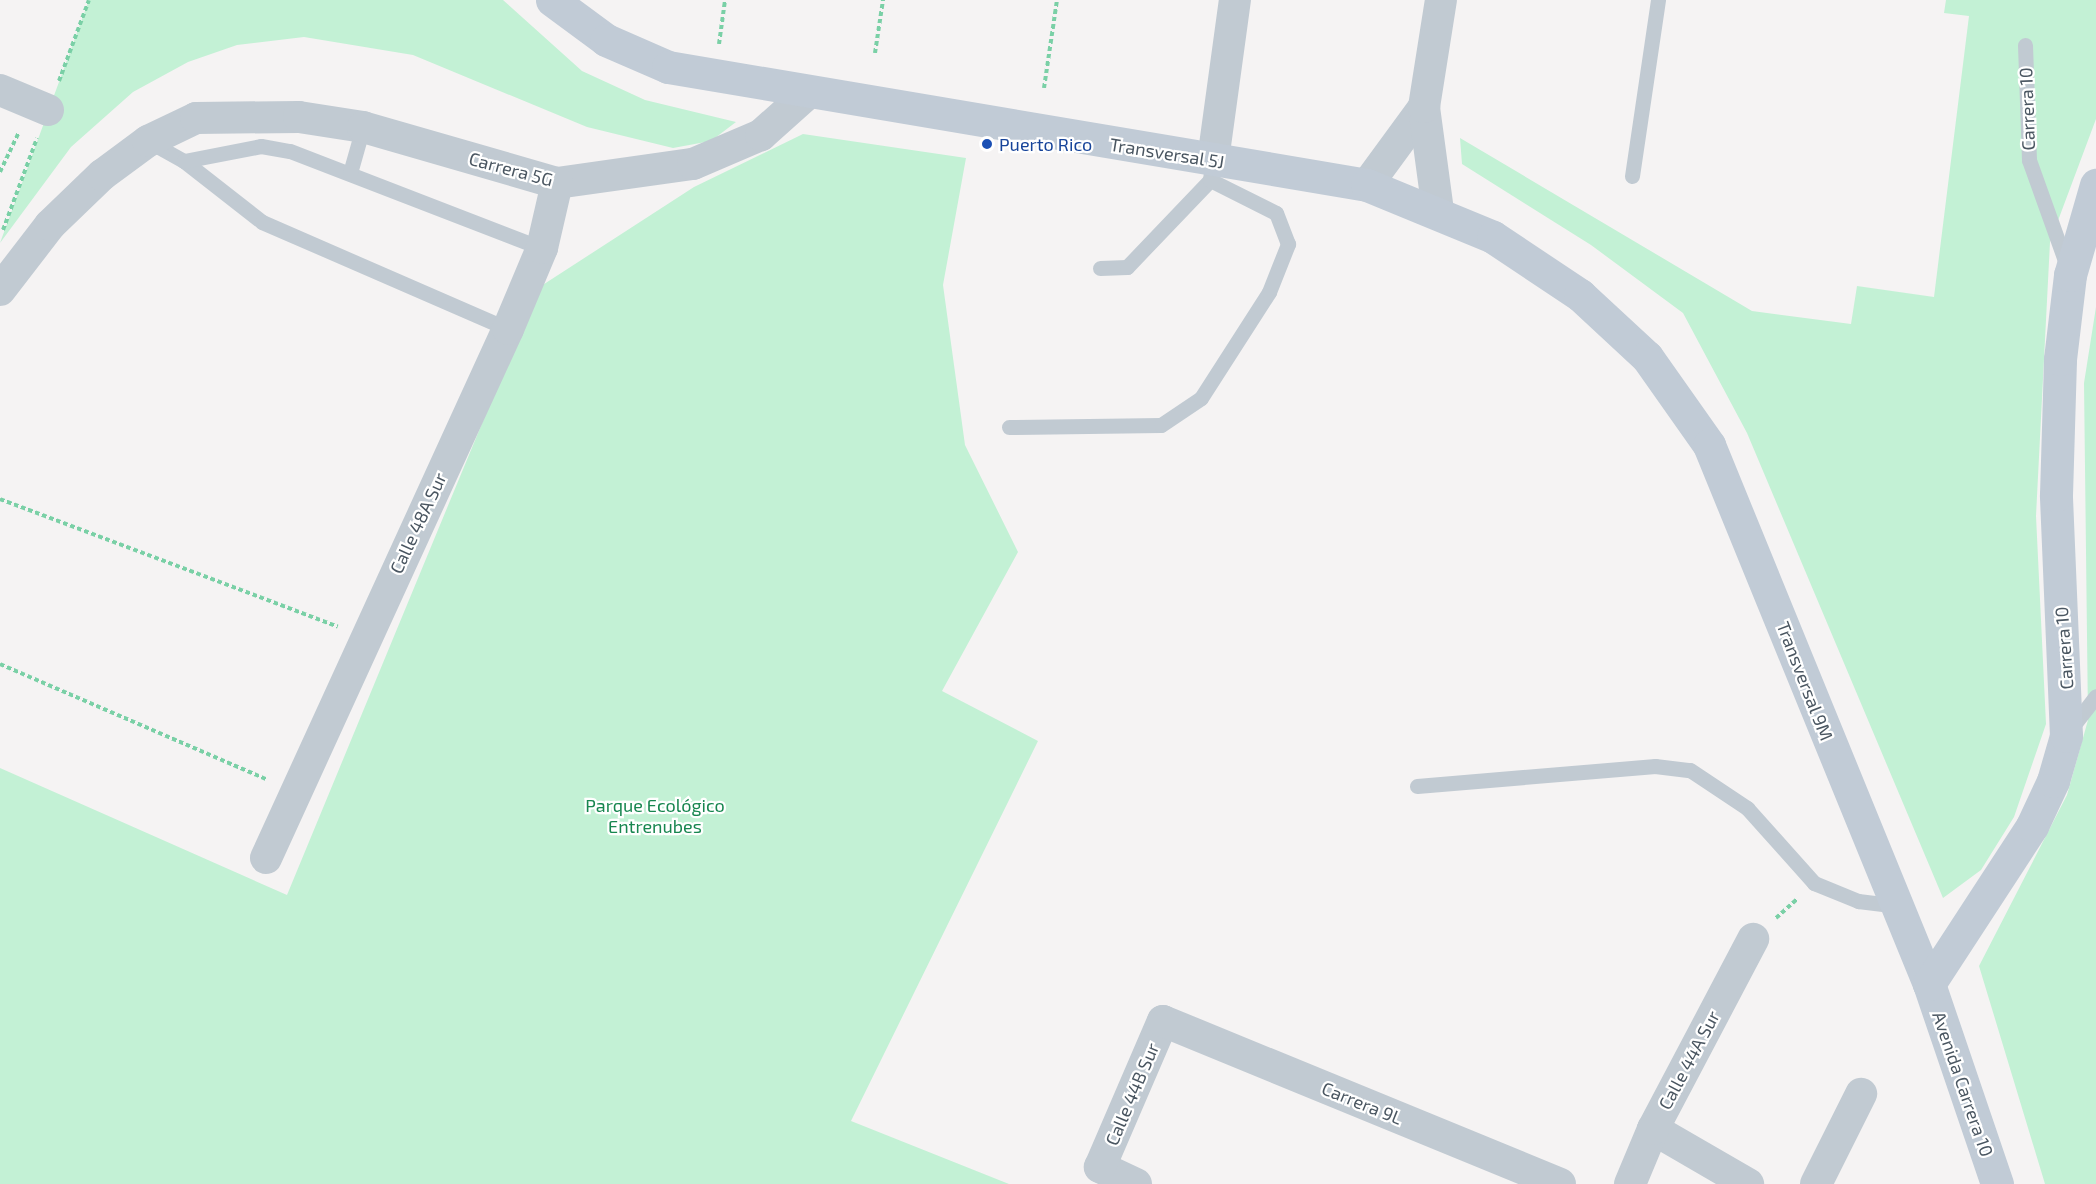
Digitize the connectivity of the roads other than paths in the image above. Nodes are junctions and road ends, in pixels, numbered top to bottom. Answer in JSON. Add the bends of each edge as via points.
{"nodes":[{"id":1,"x":552,"y":0,"type":"edge"},
{"id":2,"x":1234,"y":0,"type":"edge"},
{"id":3,"x":1442,"y":0,"type":"edge"},
{"id":4,"x":1658,"y":0,"type":"edge"},
{"id":5,"x":2025,"y":45,"type":"dead end"},
{"id":6,"x":0,"y":90,"type":"edge"},
{"id":7,"x":808,"y":93,"type":"junction"},
{"id":8,"x":40,"y":107,"type":"road end"},
{"id":9,"x":1424,"y":107,"type":"junction"},
{"id":10,"x":363,"y":127,"type":"junction"},
{"id":11,"x":148,"y":141,"type":"junction"},
{"id":12,"x":184,"y":161,"type":"junction"},
{"id":13,"x":1212,"y":170,"type":"junction"},
{"id":14,"x":350,"y":173,"type":"junction"},
{"id":15,"x":1632,"y":176,"type":"dead end"},
{"id":16,"x":557,"y":183,"type":"junction"},
{"id":17,"x":2096,"y":184,"type":"edge"},
{"id":18,"x":1367,"y":185,"type":"junction"},
{"id":19,"x":1438,"y":212,"type":"junction"},
{"id":20,"x":542,"y":248,"type":"junction"},
{"id":21,"x":1100,"y":268,"type":"dead end"},
{"id":22,"x":2070,"y":275,"type":"junction"},
{"id":23,"x":0,"y":290,"type":"edge"},
{"id":24,"x":508,"y":329,"type":"junction"},
{"id":25,"x":1668,"y":384,"type":"joint"},
{"id":26,"x":1009,"y":427,"type":"dead end"},
{"id":27,"x":2096,"y":696,"type":"edge"},
{"id":28,"x":2066,"y":736,"type":"junction"},
{"id":29,"x":1417,"y":786,"type":"dead end"},
{"id":30,"x":266,"y":858,"type":"dead end"},
{"id":31,"x":1893,"y":904,"type":"junction"},
{"id":32,"x":1753,"y":939,"type":"road end"},
{"id":33,"x":1929,"y":984,"type":"junction"},
{"id":34,"x":1163,"y":1021,"type":"joint"},
{"id":35,"x":1862,"y":1094,"type":"dead end"},
{"id":36,"x":1653,"y":1129,"type":"junction"},
{"id":37,"x":1136,"y":1184,"type":"edge"},
{"id":38,"x":1560,"y":1184,"type":"edge"},
{"id":39,"x":1630,"y":1184,"type":"edge"},
{"id":40,"x":1748,"y":1184,"type":"edge"},
{"id":41,"x":1816,"y":1184,"type":"edge"},
{"id":42,"x":1997,"y":1184,"type":"edge"}],
"edges":[{"from":1,"to":7,"type":"main road","name":"Transversal 5J","via":[[606,40],[668,67]]},
{"from":2,"to":13,"type":"street"},
{"from":3,"to":9,"type":"street"},
{"from":4,"to":15,"type":"lane"},
{"from":5,"to":22,"type":"lane","name":"Carrera 10","via":[[2029,160]]},
{"from":6,"to":8,"type":"street"},
{"from":7,"to":13,"type":"main road","name":"Transversal 5J"},
{"from":7,"to":16,"type":"street","name":"Carrera 5G","via":[[761,135],[693,164]]},
{"from":9,"to":18,"type":"street"},
{"from":9,"to":19,"type":"street"},
{"from":10,"to":11,"type":"street","name":"Carrera 5G","via":[[299,117],[196,118]]},
{"from":10,"to":14,"type":"lane"},
{"from":10,"to":16,"type":"street","name":"Carrera 5G"},
{"from":11,"to":12,"type":"lane"},
{"from":11,"to":23,"type":"street","via":[[102,175],[50,225]]},
{"from":12,"to":14,"type":"lane","via":[[261,146],[290,151]]},
{"from":12,"to":24,"type":"lane","via":[[262,222]]},
{"from":13,"to":18,"type":"main road","name":"Transversal 5J"},
{"from":13,"to":21,"type":"lane","via":[[1127,267]]},
{"from":13,"to":26,"type":"lane","via":[[1276,213],[1288,244],[1269,292],[1201,398],[1161,425]]},
{"from":14,"to":20,"type":"lane"},
{"from":16,"to":20,"type":"street","name":"Calle 48A Sur"},
{"from":17,"to":22,"type":"main road","name":"Carrera 10"},
{"from":18,"to":19,"type":"main road","name":"Transversal 5J"},
{"from":19,"to":25,"type":"main road","name":"Transversal 5J","via":[[1536,261],[1614,325]]},
{"from":20,"to":24,"type":"street","name":"Calle 48A Sur"},
{"from":22,"to":28,"type":"main road","name":"Carrera 10","via":[[2060,359],[2056,495],[2068,696]]},
{"from":24,"to":30,"type":"street","name":"Calle 48A Sur"},
{"from":25,"to":31,"type":"main road","name":"Transversal 9M","via":[[1709,445],[1734,502]]},
{"from":27,"to":28,"type":"lane"},
{"from":28,"to":33,"type":"main road","name":"Carrera 10","via":[[2053,781],[2032,825],[1995,889]]},
{"from":29,"to":31,"type":"lane","via":[[1654,766],[1690,770],[1748,808],[1814,883],[1858,901]]},
{"from":31,"to":33,"type":"main road","name":"Transversal 9M"},
{"from":32,"to":36,"type":"street","name":"Calle 44A Sur"},
{"from":33,"to":42,"type":"main road","name":"Avenida Carrera 10"},
{"from":34,"to":37,"type":"street","name":"Calle 44B Sur","via":[[1100,1167]]},
{"from":34,"to":38,"type":"street","name":"Carrera 9L"},
{"from":35,"to":41,"type":"street"},
{"from":36,"to":39,"type":"street","name":"Calle 44A Sur"},
{"from":36,"to":40,"type":"street"}]}
